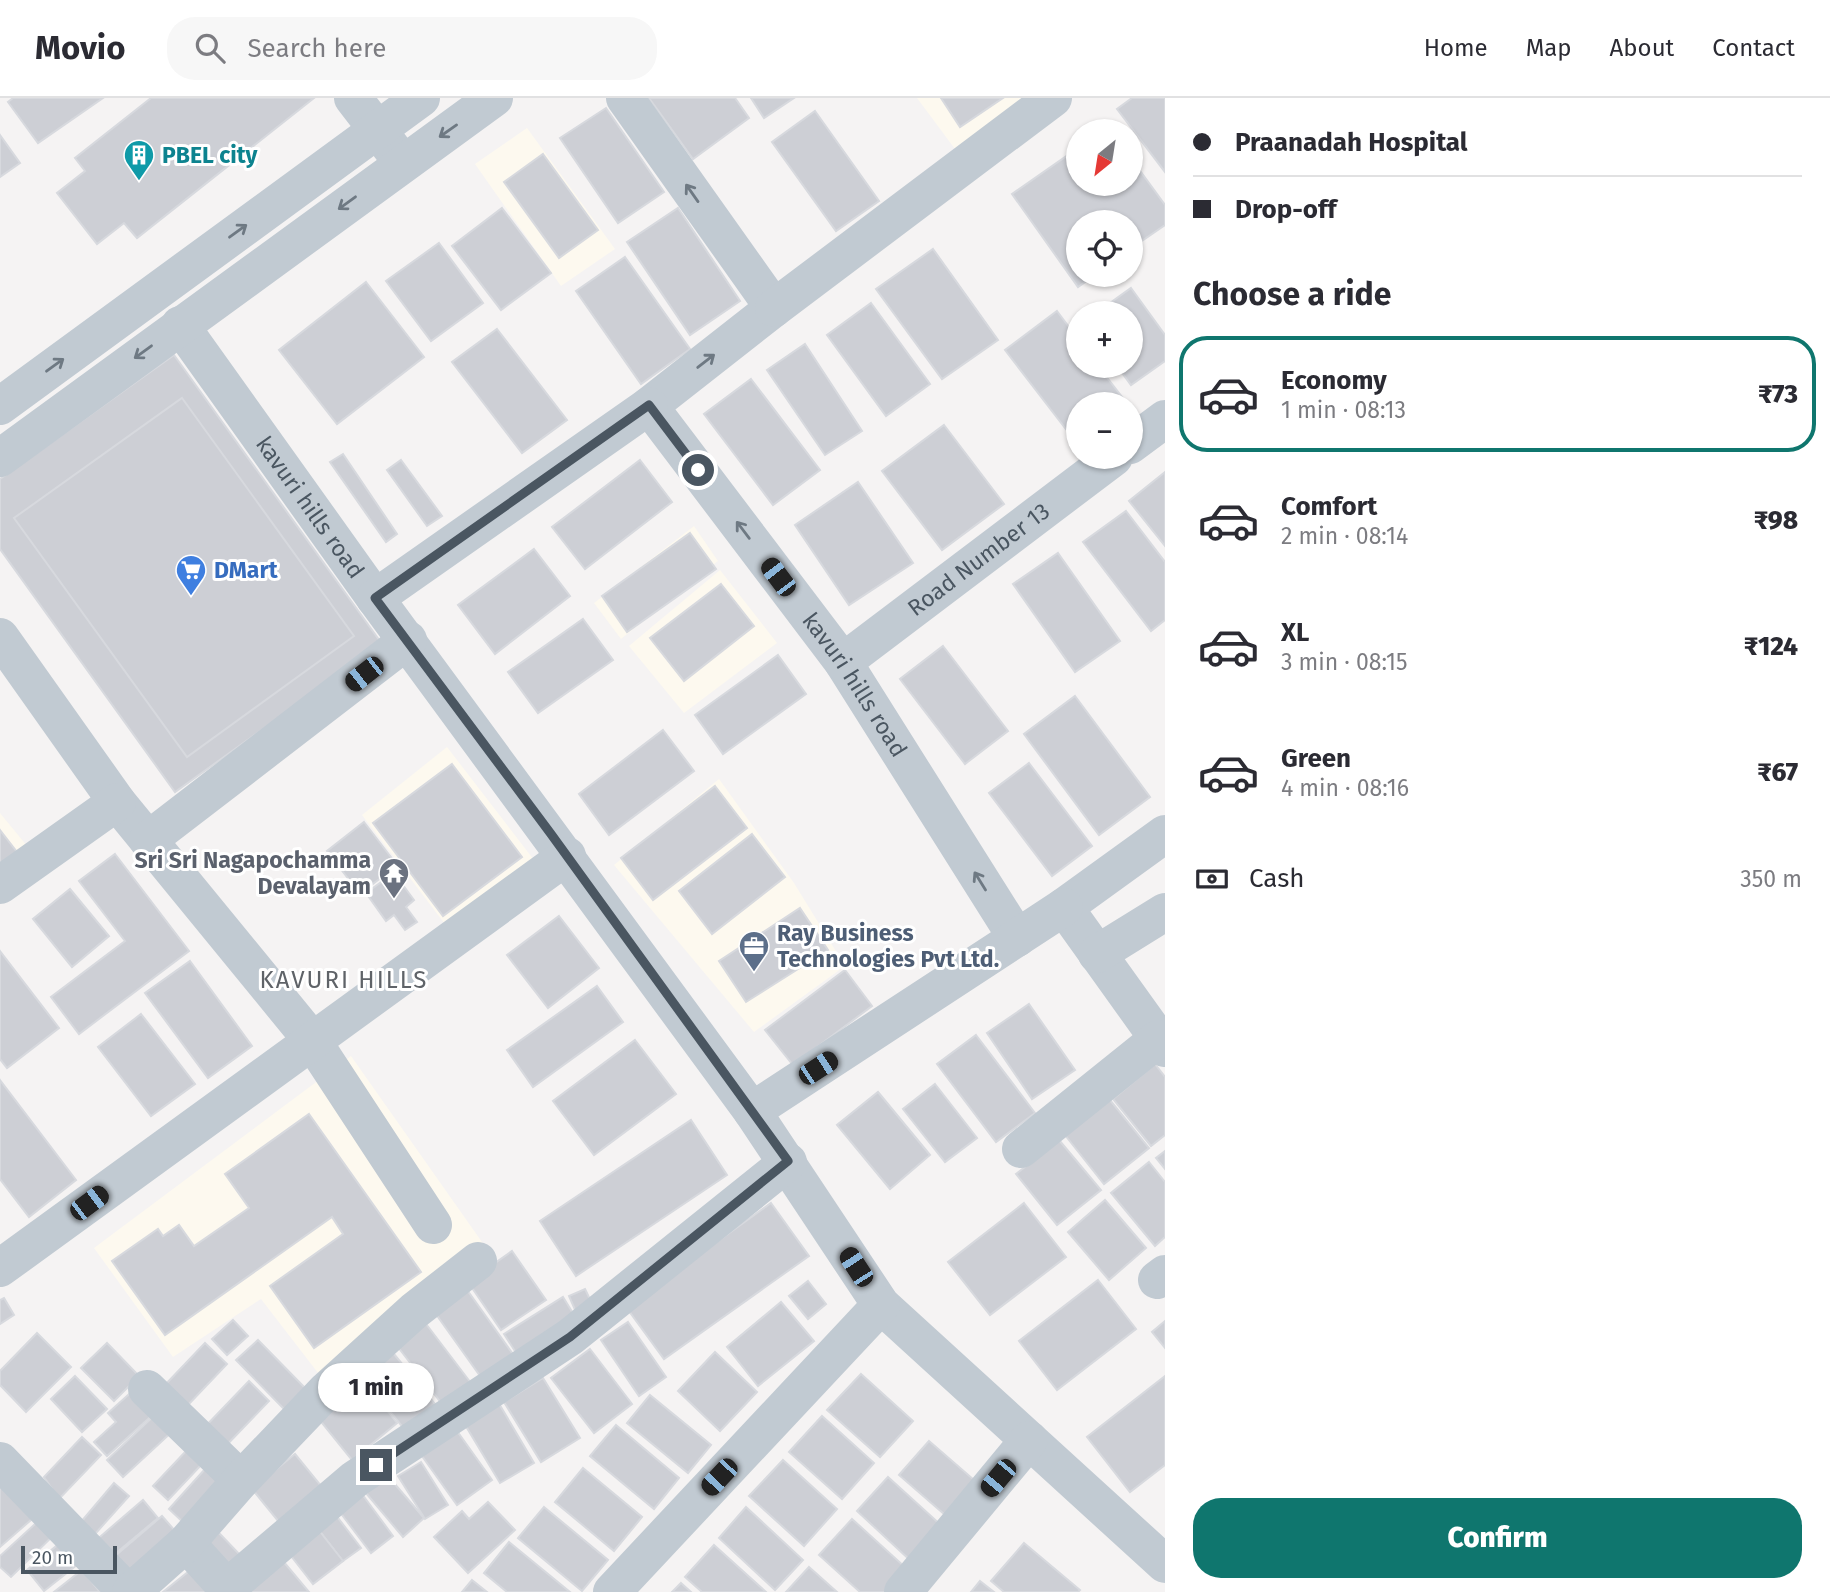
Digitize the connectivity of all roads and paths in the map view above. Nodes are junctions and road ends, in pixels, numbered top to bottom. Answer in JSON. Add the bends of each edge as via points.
{"nodes":[{"id":1,"x":353,"y":98,"type":"edge"},
{"id":2,"x":421,"y":98,"type":"edge"},
{"id":3,"x":494,"y":98,"type":"edge"},
{"id":4,"x":625,"y":98,"type":"edge"},
{"id":5,"x":1053,"y":98,"type":"edge"},
{"id":6,"x":377,"y":129,"type":"junction"},
{"id":7,"x":402,"y":163,"type":"junction"},
{"id":8,"x":774,"y":308,"type":"junction"},
{"id":9,"x":180,"y":325,"type":"junction"},
{"id":10,"x":649,"y":405,"type":"junction"},
{"id":11,"x":0,"y":406,"type":"edge"},
{"id":12,"x":1165,"y":419,"type":"edge"},
{"id":13,"x":1143,"y":435,"type":"edge"},
{"id":14,"x":0,"y":458,"type":"edge"},
{"id":15,"x":1098,"y":469,"type":"edge"},
{"id":16,"x":375,"y":598,"type":"junction"},
{"id":17,"x":0,"y":637,"type":"edge"},
{"id":18,"x":408,"y":640,"type":"junction"},
{"id":19,"x":842,"y":662,"type":"junction"},
{"id":20,"x":117,"y":802,"type":"junction"},
{"id":21,"x":1165,"y":834,"type":"edge"},
{"id":22,"x":148,"y":840,"type":"junction"},
{"id":23,"x":567,"y":856,"type":"junction"},
{"id":24,"x":0,"y":886,"type":"edge"},
{"id":25,"x":1064,"y":907,"type":"junction"},
{"id":26,"x":1165,"y":912,"type":"edge"},
{"id":27,"x":1017,"y":938,"type":"junction"},
{"id":28,"x":1097,"y":954,"type":"junction"},
{"id":29,"x":311,"y":1039,"type":"junction"},
{"id":30,"x":1162,"y":1043,"type":"edge"},
{"id":31,"x":752,"y":1111,"type":"junction"},
{"id":32,"x":1021,"y":1149,"type":"dead end"},
{"id":33,"x":788,"y":1161,"type":"junction"},
{"id":34,"x":433,"y":1225,"type":"dead end"},
{"id":35,"x":478,"y":1261,"type":"dead end"},
{"id":36,"x":0,"y":1268,"type":"edge"},
{"id":37,"x":881,"y":1305,"type":"junction"},
{"id":38,"x":147,"y":1389,"type":"dead end"},
{"id":39,"x":1029,"y":1440,"type":"junction"},
{"id":40,"x":0,"y":1461,"type":"edge"},
{"id":41,"x":241,"y":1479,"type":"junction"},
{"id":42,"x":186,"y":1543,"type":"junction"},
{"id":43,"x":1165,"y":1564,"type":"edge"},
{"id":44,"x":129,"y":1592,"type":"edge"},
{"id":45,"x":612,"y":1592,"type":"edge"},
{"id":46,"x":903,"y":1592,"type":"edge"}],
"edges":[{"from":1,"to":6,"type":"street"},
{"from":2,"to":6,"type":"street"},
{"from":3,"to":7,"type":"street","one_way":true},
{"from":8,"to":4,"type":"street","one_way":true},
{"from":5,"to":8,"type":"street"},
{"from":6,"to":7,"type":"street"},
{"from":11,"to":6,"type":"street","one_way":true},
{"from":7,"to":9,"type":"street","one_way":true},
{"from":10,"to":8,"type":"street","one_way":true},
{"from":9,"to":14,"type":"street","one_way":true},
{"from":9,"to":16,"type":"street","name":"kavuri hills road"},
{"from":10,"to":16,"type":"street"},
{"from":19,"to":10,"type":"street","name":"kavuri hills road","one_way":true},
{"from":12,"to":13,"type":"street"},
{"from":15,"to":19,"type":"street","name":"Road Number 13"},
{"from":16,"to":18,"type":"street","name":"kavuri hills road"},
{"from":17,"to":20,"type":"street"},
{"from":18,"to":22,"type":"street"},
{"from":18,"to":23,"type":"street","name":"kavuri hills road"},
{"from":27,"to":19,"type":"street","name":"kavuri hills road","one_way":true},
{"from":20,"to":22,"type":"street"},
{"from":20,"to":24,"type":"street"},
{"from":21,"to":25,"type":"street"},
{"from":22,"to":29,"type":"street"},
{"from":23,"to":29,"type":"street"},
{"from":23,"to":31,"type":"street","name":"kavuri hills road"},
{"from":25,"to":27,"type":"street"},
{"from":25,"to":28,"type":"street"},
{"from":26,"to":28,"type":"street"},
{"from":27,"to":31,"type":"street"},
{"from":28,"to":30,"type":"street"},
{"from":29,"to":34,"type":"street"},
{"from":29,"to":36,"type":"street"},
{"from":30,"to":32,"type":"street"},
{"from":31,"to":33,"type":"street","name":"kavuri hills road"},
{"from":33,"to":37,"type":"street","name":"kavuri hills road"},
{"from":33,"to":42,"type":"street","via":[[570,1337],[355,1479],[227,1588]]},
{"from":35,"to":41,"type":"street","via":[[414,1311],[327,1390]]},
{"from":37,"to":39,"type":"street","name":"kavuri hills road"},
{"from":37,"to":45,"type":"street"},
{"from":38,"to":41,"type":"street"},
{"from":39,"to":43,"type":"street","name":"kavuri hills road"},
{"from":39,"to":46,"type":"street"},
{"from":40,"to":44,"type":"street"},
{"from":41,"to":42,"type":"street"},
{"from":42,"to":44,"type":"street"}]}
